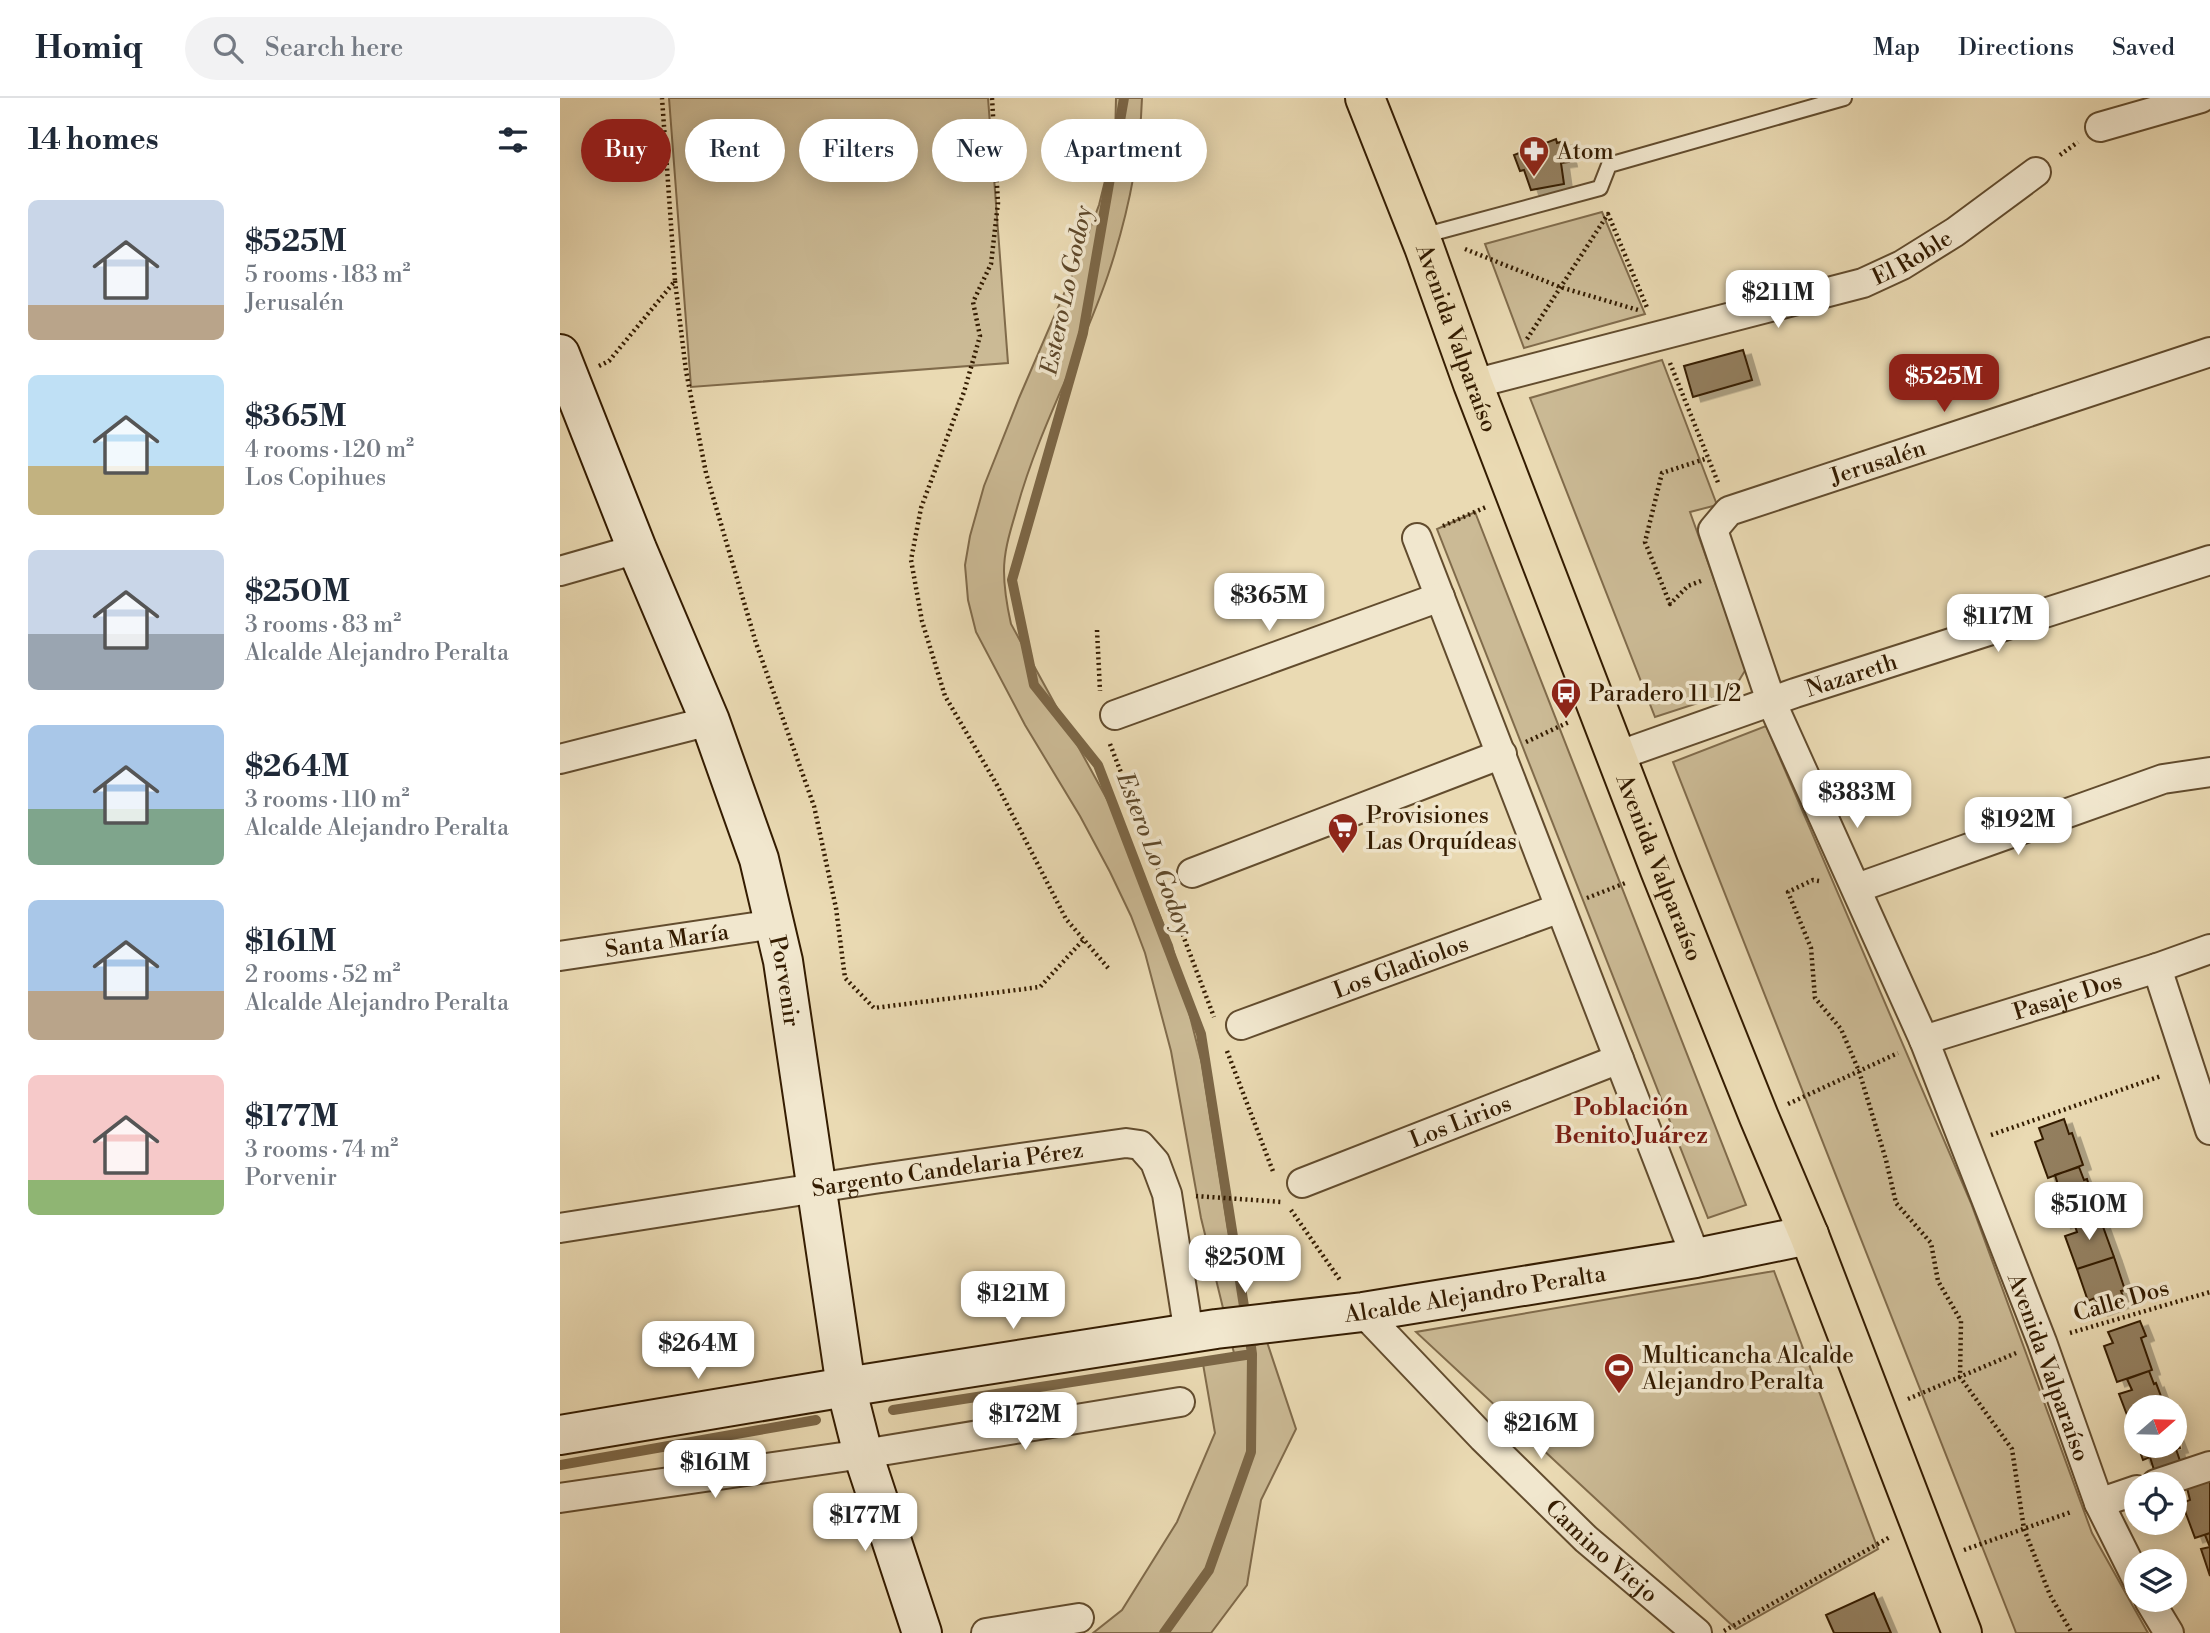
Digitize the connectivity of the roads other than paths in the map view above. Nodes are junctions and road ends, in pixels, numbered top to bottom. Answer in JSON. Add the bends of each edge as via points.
{"nodes":[{"id":1,"x":1365,"y":98,"type":"edge"},
{"id":2,"x":1844,"y":98,"type":"edge"},
{"id":3,"x":2201,"y":98,"type":"edge"},
{"id":4,"x":2100,"y":127,"type":"road end"},
{"id":5,"x":2036,"y":172,"type":"road end"},
{"id":6,"x":1420,"y":237,"type":"junction"},
{"id":7,"x":2210,"y":352,"type":"edge"},
{"id":8,"x":565,"y":366,"type":"edge"},
{"id":9,"x":1473,"y":384,"type":"junction"},
{"id":10,"x":1713,"y":530,"type":"joint"},
{"id":11,"x":1417,"y":538,"type":"road end"},
{"id":12,"x":637,"y":549,"type":"junction"},
{"id":13,"x":2210,"y":561,"type":"edge"},
{"id":14,"x":560,"y":571,"type":"edge"},
{"id":15,"x":1440,"y":597,"type":"junction"},
{"id":16,"x":1771,"y":701,"type":"junction"},
{"id":17,"x":1107,"y":715,"type":"road end"},
{"id":18,"x":709,"y":721,"type":"junction"},
{"id":19,"x":1502,"y":754,"type":"junction"},
{"id":20,"x":1617,"y":756,"type":"junction"},
{"id":21,"x":560,"y":759,"type":"edge"},
{"id":22,"x":2210,"y":772,"type":"edge"},
{"id":23,"x":1192,"y":873,"type":"dead end"},
{"id":24,"x":1857,"y":888,"type":"junction"},
{"id":25,"x":1560,"y":908,"type":"junction"},
{"id":26,"x":775,"y":924,"type":"junction"},
{"id":27,"x":2210,"y":949,"type":"edge"},
{"id":28,"x":560,"y":957,"type":"edge"},
{"id":29,"x":2157,"y":968,"type":"junction"},
{"id":30,"x":1227,"y":1029,"type":"road end"},
{"id":31,"x":1924,"y":1040,"type":"junction"},
{"id":32,"x":1619,"y":1059,"type":"junction"},
{"id":33,"x":2210,"y":1130,"type":"edge"},
{"id":34,"x":1286,"y":1188,"type":"road end"},
{"id":35,"x":817,"y":1189,"type":"junction"},
{"id":36,"x":560,"y":1228,"type":"edge"},
{"id":37,"x":1809,"y":1236,"type":"junction"},
{"id":38,"x":1696,"y":1258,"type":"junction"},
{"id":39,"x":1363,"y":1312,"type":"junction"},
{"id":40,"x":1202,"y":1331,"type":"junction"},
{"id":41,"x":846,"y":1387,"type":"junction"},
{"id":42,"x":1180,"y":1402,"type":"dead end"},
{"id":43,"x":560,"y":1435,"type":"edge"},
{"id":44,"x":863,"y":1454,"type":"junction"},
{"id":45,"x":2210,"y":1466,"type":"edge"},
{"id":46,"x":2187,"y":1474,"type":"edge"},
{"id":47,"x":2124,"y":1494,"type":"edge"},
{"id":48,"x":560,"y":1498,"type":"edge"},
{"id":49,"x":2099,"y":1503,"type":"junction"},
{"id":50,"x":2124,"y":1553,"type":"edge"},
{"id":51,"x":2156,"y":1612,"type":"edge"},
{"id":52,"x":1079,"y":1618,"type":"dead end"},
{"id":53,"x":922,"y":1633,"type":"edge"},
{"id":54,"x":986,"y":1633,"type":"edge"},
{"id":55,"x":1697,"y":1633,"type":"edge"},
{"id":56,"x":1962,"y":1633,"type":"edge"},
{"id":57,"x":2169,"y":1633,"type":"edge"}],
"edges":[{"from":1,"to":6,"type":"main road","name":"Avenida Valparaíso"},
{"from":2,"to":6,"type":"lane","via":[[1609,165],[1600,188]]},
{"from":3,"to":4,"type":"street"},
{"from":5,"to":9,"type":"street","name":"El Roble","via":[[1955,232],[1863,283]]},
{"from":6,"to":9,"type":"main road","name":"Avenida Valparaíso"},
{"from":7,"to":10,"type":"street","name":"Jerusalén","via":[[1729,512]]},
{"from":8,"to":12,"type":"street","name":"Porvenir"},
{"from":9,"to":20,"type":"main road","name":"Avenida Valparaíso"},
{"from":10,"to":16,"type":"street","name":"Avenida Valparaíso"},
{"from":11,"to":15,"type":"street"},
{"from":12,"to":14,"type":"street"},
{"from":12,"to":18,"type":"street","name":"Porvenir"},
{"from":13,"to":16,"type":"street","name":"Nazareth"},
{"from":15,"to":17,"type":"street"},
{"from":15,"to":19,"type":"street"},
{"from":16,"to":20,"type":"street","name":"Nazareth"},
{"from":16,"to":24,"type":"street","name":"Avenida Valparaíso"},
{"from":18,"to":21,"type":"street"},
{"from":18,"to":26,"type":"street","name":"Porvenir","via":[[759,859]]},
{"from":19,"to":23,"type":"street"},
{"from":19,"to":25,"type":"street"},
{"from":20,"to":37,"type":"main road","name":"Avenida Valparaíso"},
{"from":22,"to":24,"type":"street","via":[[2163,779]]},
{"from":24,"to":31,"type":"street","name":"Avenida Valparaíso"},
{"from":25,"to":30,"type":"street","name":"Los Gladiolos"},
{"from":25,"to":32,"type":"street"},
{"from":26,"to":28,"type":"street","name":"Santa María"},
{"from":26,"to":35,"type":"street","name":"Porvenir"},
{"from":27,"to":29,"type":"street","name":"Pasaje Dos"},
{"from":29,"to":31,"type":"street","name":"Pasaje Dos"},
{"from":29,"to":33,"type":"street"},
{"from":31,"to":49,"type":"street","name":"Avenida Valparaíso","via":[[2042,1342]]},
{"from":32,"to":34,"type":"street","name":"Los Lirios"},
{"from":32,"to":38,"type":"street"},
{"from":35,"to":36,"type":"street","name":"Sargento Candelaria Pérez"},
{"from":35,"to":40,"type":"street","name":"Sargento Candelaria Pérez","via":[[1126,1143],[1140,1145],[1155,1162],[1167,1194]]},
{"from":35,"to":41,"type":"street","name":"Porvenir"},
{"from":37,"to":38,"type":"street","name":"Alcalde Alejandro Peralta"},
{"from":37,"to":56,"type":"main road","name":"Avenida Valparaíso"},
{"from":38,"to":39,"type":"street","name":"Alcalde Alejandro Peralta"},
{"from":39,"to":40,"type":"street","name":"Alcalde Alejandro Peralta"},
{"from":39,"to":55,"type":"street","name":"Camino Viejo","via":[[1586,1539]]},
{"from":40,"to":41,"type":"street","name":"Alcalde Alejandro Peralta"},
{"from":41,"to":43,"type":"street","name":"Alcalde Alejandro Peralta"},
{"from":41,"to":44,"type":"street","name":"Porvenir"},
{"from":42,"to":44,"type":"street"},
{"from":44,"to":48,"type":"street"},
{"from":44,"to":53,"type":"street","name":"Porvenir"},
{"from":45,"to":46,"type":"street"},
{"from":47,"to":49,"type":"street"},
{"from":49,"to":50,"type":"street","name":"Avenida Valparaíso"},
{"from":51,"to":57,"type":"street"},
{"from":52,"to":54,"type":"street"}]}
